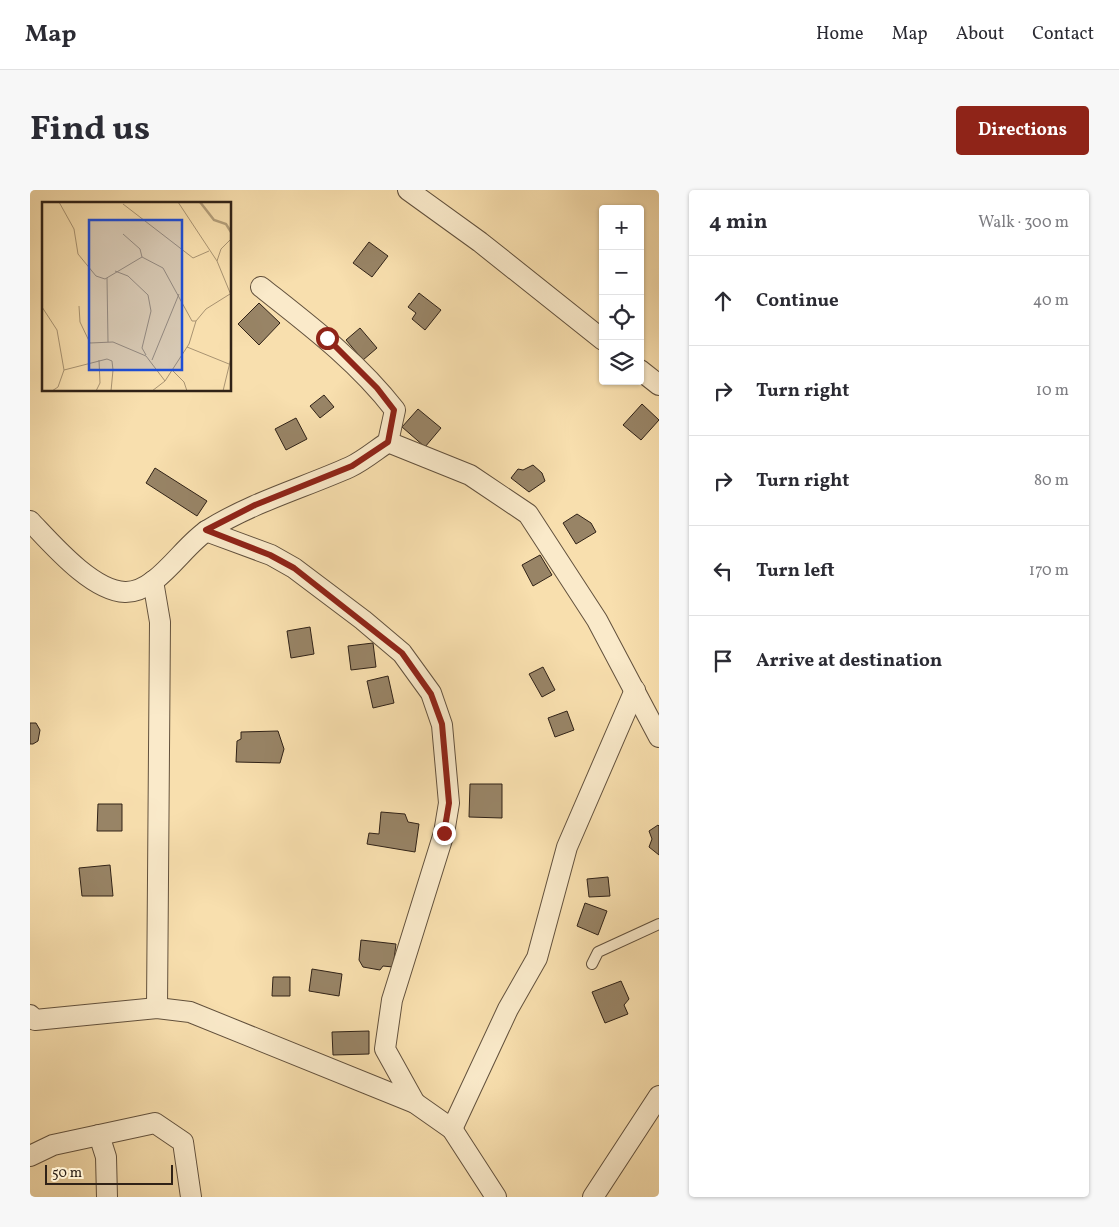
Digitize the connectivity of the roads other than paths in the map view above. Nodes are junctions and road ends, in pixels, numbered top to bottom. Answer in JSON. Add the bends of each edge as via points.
{"nodes":[{"id":1,"x":408,"y":190,"type":"edge"},
{"id":2,"x":261,"y":287,"type":"dead end"},
{"id":3,"x":599,"y":337,"type":"edge"},
{"id":4,"x":644,"y":373,"type":"edge"},
{"id":5,"x":659,"y":385,"type":"edge"},
{"id":6,"x":388,"y":442,"type":"junction"},
{"id":7,"x":30,"y":521,"type":"edge"},
{"id":8,"x":206,"y":530,"type":"junction"},
{"id":9,"x":153,"y":581,"type":"junction"},
{"id":10,"x":635,"y":690,"type":"junction"},
{"id":11,"x":659,"y":737,"type":"edge"},
{"id":12,"x":659,"y":924,"type":"edge"},
{"id":13,"x":592,"y":964,"type":"dead end"},
{"id":14,"x":156,"y":1008,"type":"junction"},
{"id":15,"x":30,"y":1015,"type":"edge"},
{"id":16,"x":659,"y":1096,"type":"edge"},
{"id":17,"x":415,"y":1103,"type":"junction"},
{"id":18,"x":452,"y":1129,"type":"junction"},
{"id":19,"x":99,"y":1135,"type":"junction"},
{"id":20,"x":30,"y":1156,"type":"edge"},
{"id":21,"x":107,"y":1197,"type":"edge"},
{"id":22,"x":191,"y":1197,"type":"edge"},
{"id":23,"x":496,"y":1197,"type":"edge"},
{"id":24,"x":593,"y":1197,"type":"edge"}],
"edges":[{"from":1,"to":3,"type":"street","via":[[480,242]]},
{"from":2,"to":6,"type":"street","via":[[327,338],[377,388],[394,410]]},
{"from":4,"to":5,"type":"street"},
{"from":6,"to":8,"type":"street","via":[[352,466],[255,505]]},
{"from":6,"to":10,"type":"street","via":[[470,475],[528,514],[597,620]]},
{"from":7,"to":9,"type":"street","via":[[78,569],[110,589],[126,592],[140,589]]},
{"from":8,"to":9,"type":"street"},
{"from":8,"to":17,"type":"street","via":[[294,568],[402,653],[431,694],[442,724],[449,803],[444,833],[392,1000],[385,1049]]},
{"from":9,"to":14,"type":"street","via":[[160,622]]},
{"from":10,"to":11,"type":"street"},
{"from":10,"to":18,"type":"street","via":[[567,848],[537,958],[508,1009]]},
{"from":12,"to":13,"type":"lane","via":[[598,952]]},
{"from":14,"to":15,"type":"street","via":[[35,1020]]},
{"from":14,"to":17,"type":"street","via":[[190,1012]]},
{"from":16,"to":24,"type":"street"},
{"from":17,"to":18,"type":"street"},
{"from":18,"to":23,"type":"street"},
{"from":19,"to":20,"type":"street","via":[[54,1145]]},
{"from":19,"to":21,"type":"street","via":[[106,1157]]},
{"from":19,"to":22,"type":"street","via":[[155,1123],[184,1142]]}]}
